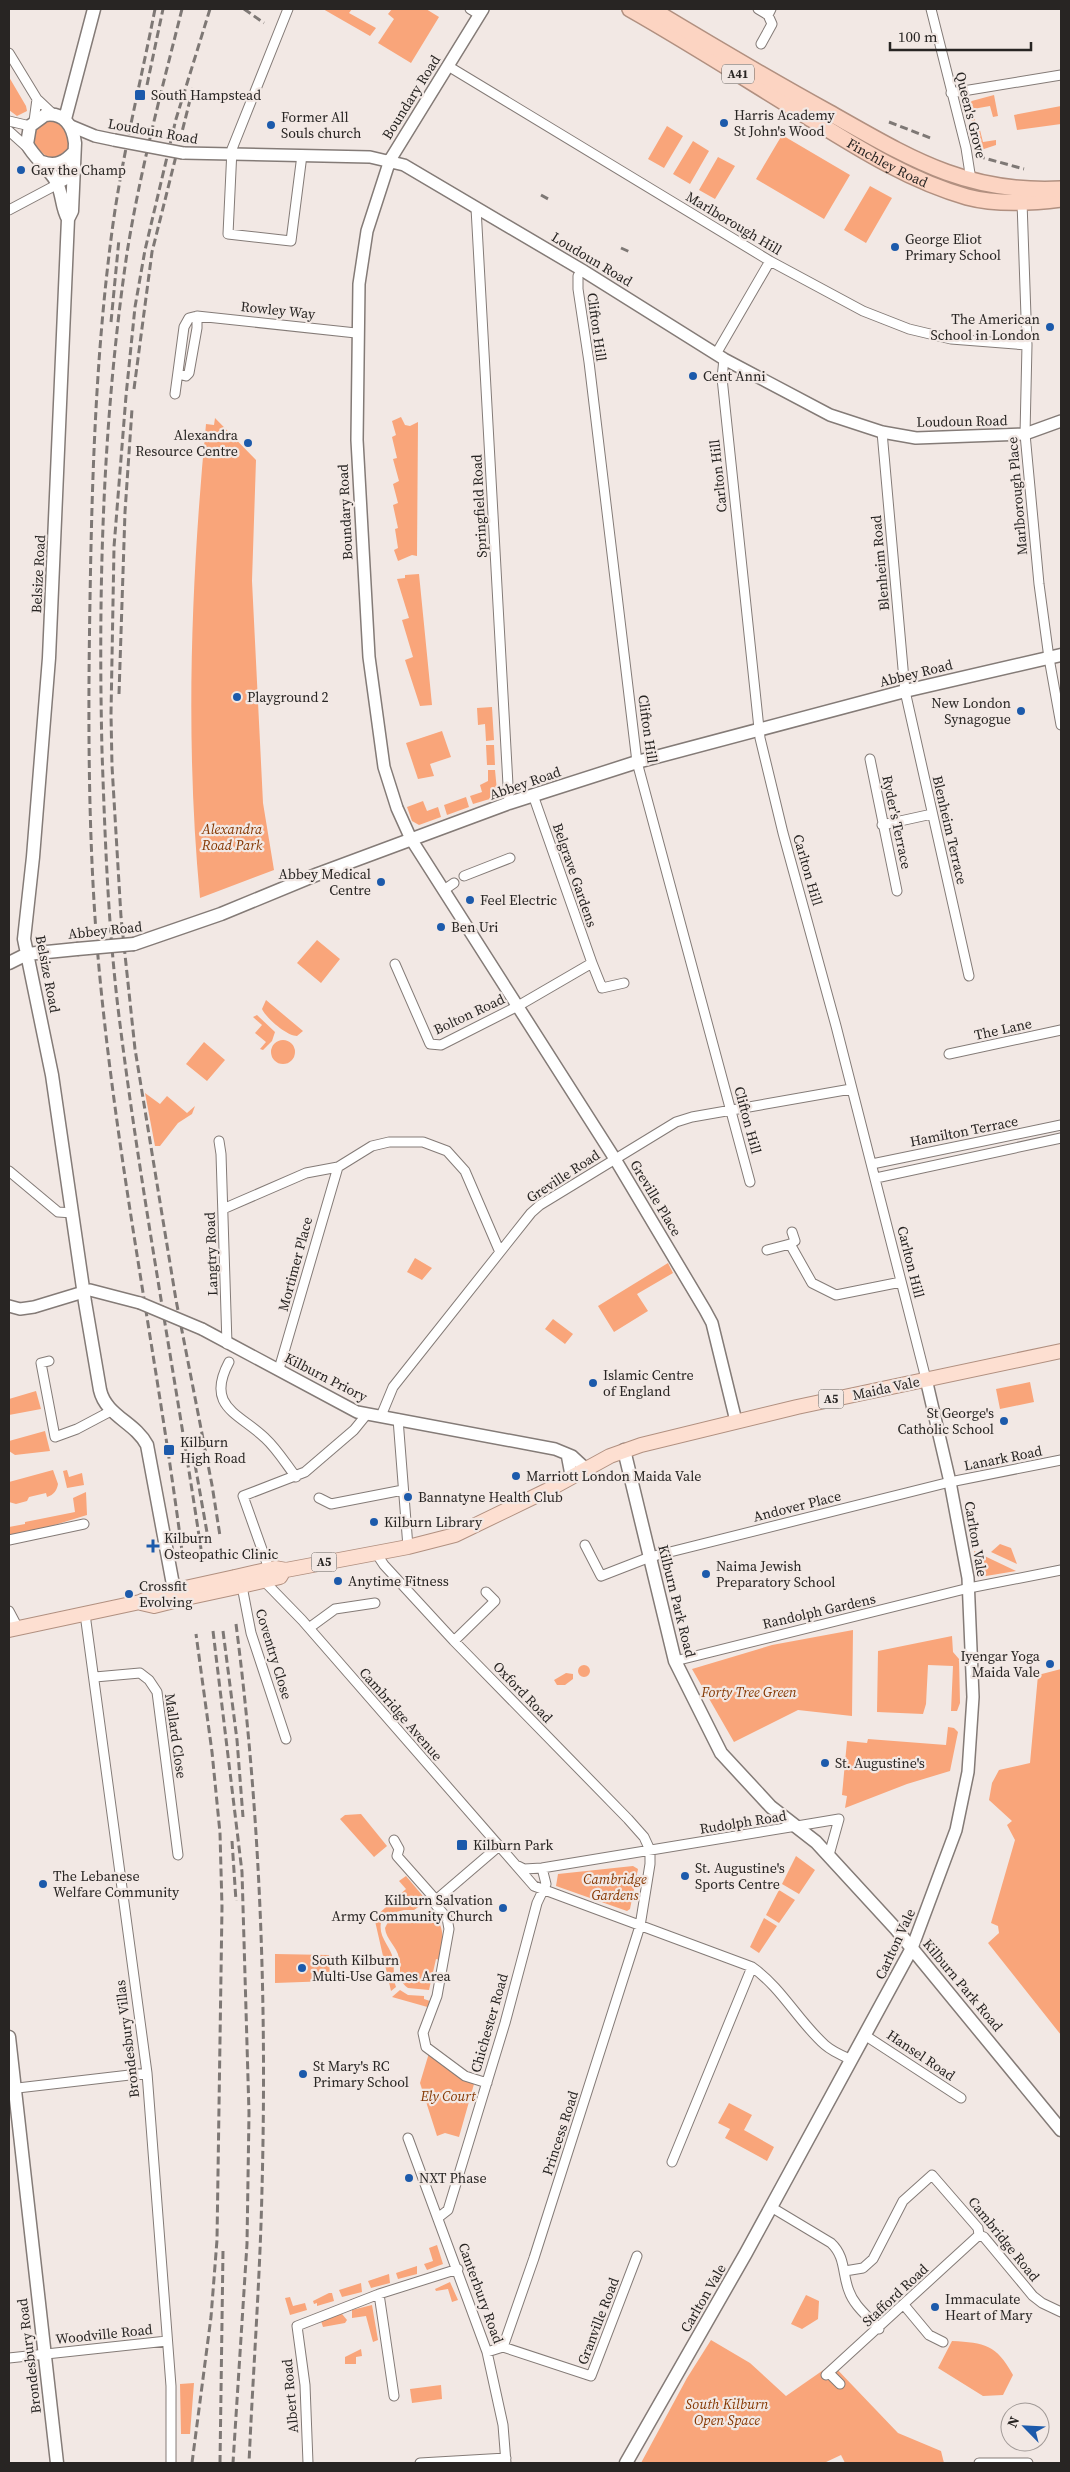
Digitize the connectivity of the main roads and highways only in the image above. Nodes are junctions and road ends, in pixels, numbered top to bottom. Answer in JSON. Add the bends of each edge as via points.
{"nodes":[{"id":1,"x":94,"y":9,"type":"edge"},
{"id":2,"x":630,"y":9,"type":"edge"},
{"id":3,"x":651,"y":9,"type":"edge"},
{"id":4,"x":63,"y":120,"type":"junction"},
{"id":5,"x":75,"y":148,"type":"junction"},
{"id":6,"x":42,"y":162,"type":"junction"},
{"id":7,"x":971,"y":175,"type":"junction"},
{"id":8,"x":1061,"y":189,"type":"edge"},
{"id":9,"x":1061,"y":199,"type":"edge"},
{"id":10,"x":1019,"y":202,"type":"junction"},
{"id":11,"x":68,"y":219,"type":"junction"},
{"id":12,"x":1055,"y":656,"type":"edge"},
{"id":13,"x":27,"y":954,"type":"junction"},
{"id":14,"x":9,"y":963,"type":"edge"},
{"id":15,"x":1061,"y":1351,"type":"edge"},
{"id":16,"x":624,"y":1450,"type":"junction"},
{"id":17,"x":182,"y":1592,"type":"junction"},
{"id":18,"x":14,"y":1629,"type":"edge"},
{"id":19,"x":912,"y":1948,"type":"junction"},
{"id":20,"x":9,"y":2037,"type":"edge"},
{"id":21,"x":12,"y":2089,"type":"edge"},
{"id":22,"x":1061,"y":2130,"type":"edge"},
{"id":23,"x":57,"y":2463,"type":"edge"},
{"id":24,"x":626,"y":2463,"type":"edge"}],
"edges":[{"from":1,"to":4,"type":"main road"},
{"from":2,"to":10,"type":"highway","name":"Finchley Road","number":"A41","via":[[846,141],[928,183],[968,197]]},
{"from":3,"to":7,"type":"highway","name":"Finchley Road","number":"A41","via":[[898,153],[944,173]]},
{"from":4,"to":5,"type":"main road"},
{"from":4,"to":6,"type":"main road","via":[[45,115],[32,124],[26,138],[30,150]]},
{"from":5,"to":6,"type":"main road","via":[[60,163]]},
{"from":5,"to":11,"type":"main road","name":"Belsize Road","via":[[72,210]]},
{"from":6,"to":11,"type":"main road","name":"Belsize Road","via":[[58,184]]},
{"from":7,"to":8,"type":"highway","name":"Finchley Road","number":"A41","via":[[1022,190]]},
{"from":7,"to":10,"type":"highway","number":"A41","via":[[977,188]]},
{"from":9,"to":10,"type":"highway","name":"Finchley Road","number":"A41"},
{"from":11,"to":13,"type":"main road","name":"Belsize Road","via":[[49,658],[34,857],[25,926]]},
{"from":12,"to":13,"type":"main road","name":"Abbey Road","bridge":true,"via":[[758,728],[637,762],[509,803],[221,914],[134,944]]},
{"from":13,"to":14,"type":"main road","name":"Abbey Road"},
{"from":13,"to":17,"type":"main road","name":"Belsize Road","via":[[43,1024],[102,1400],[139,1433],[147,1445]]},
{"from":15,"to":16,"type":"main road","name":"Maida Vale","number":"A5","via":[[736,1421]]},
{"from":16,"to":17,"type":"main road","number":"A5","bridge":true,"via":[[455,1535],[284,1570],[280,1577],[267,1575]]},
{"from":16,"to":19,"type":"main road","name":"Kilburn Park Road","via":[[675,1661],[721,1753],[771,1807],[829,1855]]},
{"from":17,"to":18,"type":"main road","via":[[154,1606],[140,1602]]},
{"from":19,"to":22,"type":"main road","name":"Kilburn Park Road"},
{"from":19,"to":24,"type":"main road","name":"Carlton Vale","via":[[866,2036]]},
{"from":20,"to":21,"type":"main road","name":"Brondesbury Road"},
{"from":21,"to":23,"type":"main road","name":"Brondesbury Road"}]}
